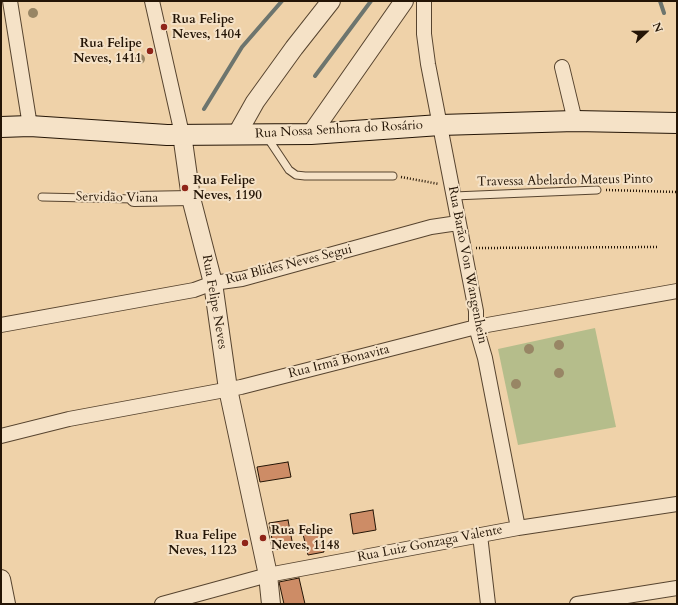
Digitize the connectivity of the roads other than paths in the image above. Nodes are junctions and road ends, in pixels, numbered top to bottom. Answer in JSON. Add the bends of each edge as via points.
{"nodes":[{"id":1,"x":10,"y":1,"type":"edge"},
{"id":2,"x":152,"y":1,"type":"edge"},
{"id":3,"x":331,"y":1,"type":"edge"},
{"id":4,"x":404,"y":1,"type":"edge"},
{"id":5,"x":424,"y":1,"type":"edge"},
{"id":6,"x":562,"y":67,"type":"dead end"},
{"id":7,"x":575,"y":121,"type":"junction"},
{"id":8,"x":677,"y":123,"type":"edge"},
{"id":9,"x":440,"y":125,"type":"junction"},
{"id":10,"x":30,"y":126,"type":"junction"},
{"id":11,"x":1,"y":127,"type":"edge"},
{"id":12,"x":182,"y":134,"type":"junction"},
{"id":13,"x":237,"y":134,"type":"junction"},
{"id":14,"x":265,"y":134,"type":"junction"},
{"id":15,"x":311,"y":134,"type":"junction"},
{"id":16,"x":393,"y":176,"type":"road end"},
{"id":17,"x":597,"y":190,"type":"road end"},
{"id":18,"x":452,"y":191,"type":"junction"},
{"id":19,"x":42,"y":197,"type":"dead end"},
{"id":20,"x":191,"y":198,"type":"junction"},
{"id":21,"x":134,"y":199,"type":"joint"},
{"id":22,"x":458,"y":223,"type":"junction"},
{"id":23,"x":213,"y":283,"type":"junction"},
{"id":24,"x":677,"y":291,"type":"edge"},
{"id":25,"x":1,"y":325,"type":"edge"},
{"id":26,"x":476,"y":327,"type":"junction"},
{"id":27,"x":228,"y":389,"type":"junction"},
{"id":28,"x":1,"y":436,"type":"edge"},
{"id":29,"x":677,"y":504,"type":"edge"},
{"id":30,"x":518,"y":528,"type":"junction"},
{"id":31,"x":480,"y":534,"type":"junction"},
{"id":32,"x":268,"y":574,"type":"junction"},
{"id":33,"x":1,"y":579,"type":"edge"},
{"id":34,"x":677,"y":588,"type":"edge"},
{"id":35,"x":6,"y":604,"type":"edge"},
{"id":36,"x":162,"y":604,"type":"edge"},
{"id":37,"x":270,"y":604,"type":"edge"},
{"id":38,"x":488,"y":604,"type":"edge"},
{"id":39,"x":577,"y":604,"type":"edge"}],
"edges":[{"from":1,"to":10,"type":"street"},
{"from":2,"to":12,"type":"street","name":"Rua Felipe Neves"},
{"from":3,"to":13,"type":"street","via":[[254,102]]},
{"from":4,"to":15,"type":"street"},
{"from":5,"to":9,"type":"street","name":"Rua Barão Von Wangenhein","via":[[425,41]]},
{"from":6,"to":7,"type":"street"},
{"from":7,"to":8,"type":"main road","name":"Rua Nossa Senhora do Rosário"},
{"from":7,"to":9,"type":"main road","name":"Rua Nossa Senhora do Rosário"},
{"from":9,"to":15,"type":"main road","name":"Rua Nossa Senhora do Rosário"},
{"from":9,"to":18,"type":"street","name":"Rua Barão Von Wangenhein"},
{"from":10,"to":11,"type":"main road","name":"Rua Nossa Senhora do Rosário"},
{"from":10,"to":12,"type":"main road","name":"Rua Nossa Senhora do Rosário"},
{"from":12,"to":13,"type":"main road","name":"Rua Nossa Senhora do Rosário"},
{"from":12,"to":20,"type":"street","name":"Rua Felipe Neves"},
{"from":13,"to":14,"type":"main road","name":"Rua Nossa Senhora do Rosário"},
{"from":14,"to":15,"type":"main road","name":"Rua Nossa Senhora do Rosário"},
{"from":14,"to":16,"type":"lane","via":[[285,165],[296,175]]},
{"from":17,"to":18,"type":"lane","name":"Travessa Abelardo Mateus Pinto"},
{"from":18,"to":22,"type":"street","name":"Rua Barão Von Wangenhein"},
{"from":19,"to":21,"type":"lane","name":"Servidão Viana"},
{"from":20,"to":21,"type":"street","name":"Servidão Viana"},
{"from":20,"to":23,"type":"street","name":"Rua Felipe Neves"},
{"from":22,"to":23,"type":"street","name":"Rua Blides Neves Segui","via":[[431,227],[242,279]]},
{"from":22,"to":26,"type":"street","name":"Rua Barão Von Wangenhein","via":[[476,311]]},
{"from":23,"to":25,"type":"street","name":"Rua Blides Neves Segui","via":[[194,290]]},
{"from":23,"to":27,"type":"street","name":"Rua Felipe Neves"},
{"from":24,"to":26,"type":"street","name":"Rua Irmã Bonavita"},
{"from":26,"to":27,"type":"street","name":"Rua Irmã Bonavita"},
{"from":26,"to":30,"type":"street","name":"Rua Barão Von Wangenhein","via":[[486,358]]},
{"from":27,"to":28,"type":"street","name":"Rua Irmã Bonavita","via":[[69,419]]},
{"from":27,"to":32,"type":"street","name":"Rua Felipe Neves"},
{"from":29,"to":30,"type":"street","name":"Rua Luiz Gonzaga Valente"},
{"from":30,"to":31,"type":"street","name":"Rua Luiz Gonzaga Valente"},
{"from":31,"to":32,"type":"street","name":"Rua Luiz Gonzaga Valente"},
{"from":31,"to":38,"type":"street"},
{"from":32,"to":36,"type":"street","name":"Rua Luiz Gonzaga Valente"},
{"from":32,"to":37,"type":"street","name":"Rua Felipe Neves"},
{"from":33,"to":35,"type":"street"},
{"from":34,"to":39,"type":"street"}]}
